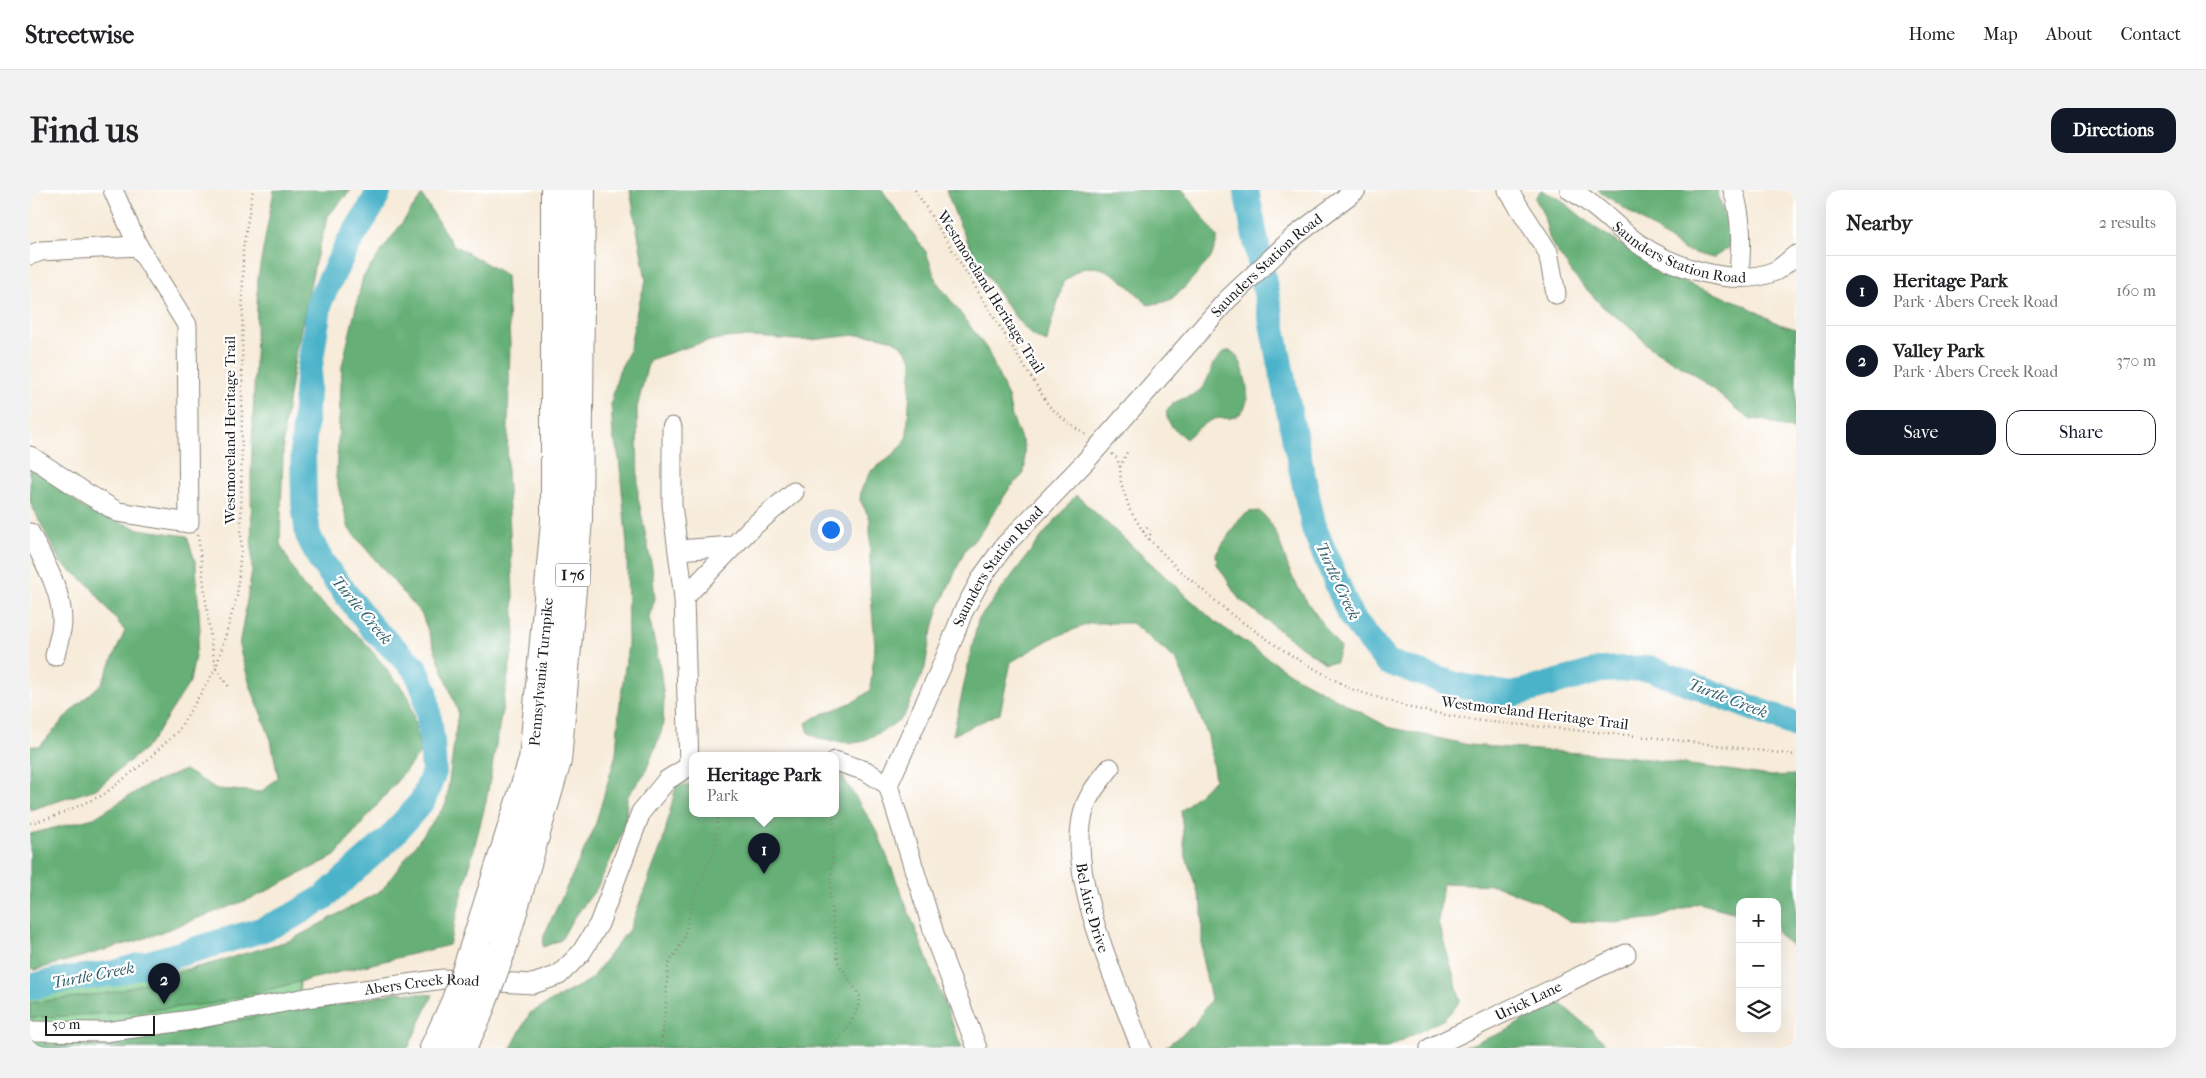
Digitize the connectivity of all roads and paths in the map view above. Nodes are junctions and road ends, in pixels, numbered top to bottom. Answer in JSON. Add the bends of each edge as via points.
{"nodes":[{"id":1,"x":113,"y":190,"type":"edge"},
{"id":2,"x":253,"y":190,"type":"edge"},
{"id":3,"x":555,"y":190,"type":"edge"},
{"id":4,"x":581,"y":190,"type":"edge"},
{"id":5,"x":915,"y":190,"type":"edge"},
{"id":6,"x":1356,"y":190,"type":"edge"},
{"id":7,"x":1508,"y":190,"type":"edge"},
{"id":8,"x":1570,"y":190,"type":"edge"},
{"id":9,"x":1733,"y":190,"type":"edge"},
{"id":10,"x":138,"y":246,"type":"junction"},
{"id":11,"x":30,"y":255,"type":"edge"},
{"id":12,"x":1796,"y":255,"type":"edge"},
{"id":13,"x":1739,"y":276,"type":"junction"},
{"id":14,"x":1556,"y":294,"type":"dead end"},
{"id":15,"x":1048,"y":406,"type":"dead end"},
{"id":16,"x":672,"y":427,"type":"dead end"},
{"id":17,"x":1127,"y":452,"type":"dead end"},
{"id":18,"x":30,"y":456,"type":"edge"},
{"id":19,"x":1120,"y":467,"type":"dead end"},
{"id":20,"x":794,"y":492,"type":"dead end"},
{"id":21,"x":189,"y":524,"type":"junction"},
{"id":22,"x":1149,"y":526,"type":"dead end"},
{"id":23,"x":1151,"y":530,"type":"dead end"},
{"id":24,"x":1143,"y":532,"type":"dead end"},
{"id":25,"x":30,"y":533,"type":"edge"},
{"id":26,"x":1146,"y":536,"type":"dead end"},
{"id":27,"x":1149,"y":540,"type":"junction"},
{"id":28,"x":733,"y":546,"type":"junction"},
{"id":29,"x":678,"y":550,"type":"junction"},
{"id":30,"x":684,"y":598,"type":"junction"},
{"id":31,"x":55,"y":656,"type":"dead end"},
{"id":32,"x":216,"y":668,"type":"junction"},
{"id":33,"x":229,"y":687,"type":"dead end"},
{"id":34,"x":690,"y":752,"type":"edge"},
{"id":35,"x":1796,"y":755,"type":"edge"},
{"id":36,"x":839,"y":762,"type":"edge"},
{"id":37,"x":689,"y":765,"type":"edge"},
{"id":38,"x":1110,"y":768,"type":"dead end"},
{"id":39,"x":888,"y":785,"type":"junction"},
{"id":40,"x":718,"y":817,"type":"edge"},
{"id":41,"x":833,"y":817,"type":"edge"},
{"id":42,"x":30,"y":823,"type":"edge"},
{"id":43,"x":1626,"y":954,"type":"dead end"},
{"id":44,"x":466,"y":1010,"type":"junction"},
{"id":45,"x":30,"y":1031,"type":"edge"},
{"id":46,"x":434,"y":1048,"type":"edge"},
{"id":47,"x":462,"y":1048,"type":"edge"},
{"id":48,"x":661,"y":1048,"type":"edge"},
{"id":49,"x":832,"y":1048,"type":"edge"},
{"id":50,"x":977,"y":1048,"type":"edge"},
{"id":51,"x":1141,"y":1048,"type":"edge"},
{"id":52,"x":1430,"y":1048,"type":"edge"}],
"edges":[{"from":1,"to":10,"type":"street"},
{"from":2,"to":32,"type":"path","name":"Westmoreland Heritage Trail","via":[[243,248],[240,566],[237,596]]},
{"from":3,"to":44,"type":"highway","name":"Pennsylvania Turnpike","number":"I 76","bridge":true,"via":[[555,522],[533,760],[477,938]]},
{"from":4,"to":44,"type":"highway","name":"Pennsylvania Turnpike","number":"I 76","bridge":true,"via":[[578,520],[557,761],[501,952]]},
{"from":5,"to":15,"type":"path","name":"Westmoreland Heritage Trail"},
{"from":6,"to":39,"type":"street","name":"Saunders Station Road","via":[[1295,236],[1227,300],[1085,462],[1005,545],[963,612]]},
{"from":7,"to":14,"type":"street","via":[[1548,252]]},
{"from":8,"to":13,"type":"street","name":"Saunders Station Road","via":[[1638,244],[1692,270]]},
{"from":9,"to":13,"type":"street","via":[[1740,211],[1742,237]]},
{"from":10,"to":11,"type":"street","via":[[42,251]]},
{"from":10,"to":21,"type":"street","via":[[187,325]]},
{"from":12,"to":13,"type":"street","name":"Saunders Station Road","via":[[1775,271]]},
{"from":16,"to":29,"type":"street","via":[[672,504]]},
{"from":17,"to":19,"type":"path"},
{"from":18,"to":21,"type":"street","via":[[118,512]]},
{"from":20,"to":28,"type":"street"},
{"from":21,"to":32,"type":"path","via":[[197,528]]},
{"from":22,"to":24,"type":"path"},
{"from":23,"to":27,"type":"path"},
{"from":25,"to":31,"type":"street","via":[[58,593],[62,610]]},
{"from":26,"to":27,"type":"path","name":"Westmoreland Heritage Trail"},
{"from":27,"to":35,"type":"path","name":"Westmoreland Heritage Trail","via":[[1232,615],[1292,656],[1351,689],[1411,708],[1471,720]]},
{"from":28,"to":29,"type":"street"},
{"from":28,"to":30,"type":"street"},
{"from":29,"to":30,"type":"street"},
{"from":30,"to":34,"type":"street"},
{"from":32,"to":33,"type":"path"},
{"from":32,"to":42,"type":"path","name":"Westmoreland Heritage Trail","via":[[178,731],[144,763],[103,794],[53,817]]},
{"from":36,"to":39,"type":"street","via":[[866,771]]},
{"from":37,"to":45,"type":"street","name":"Abers Creek Road","via":[[667,780],[641,812],[599,924],[581,953],[560,975],[533,984],[443,979],[105,1032]]},
{"from":38,"to":51,"type":"street","name":"Bel Aire Drive","via":[[1091,792],[1083,813],[1080,840],[1084,886]]},
{"from":39,"to":50,"type":"street","via":[[938,946]]},
{"from":40,"to":48,"type":"path","via":[[715,850],[694,896],[683,941],[668,966]]},
{"from":41,"to":49,"type":"path","via":[[830,893],[838,962],[861,998],[852,1021]]},
{"from":43,"to":52,"type":"street","name":"Urick Lane"},
{"from":44,"to":46,"type":"highway","name":"Pennsylvania Turnpike","number":"I 76"},
{"from":44,"to":47,"type":"highway","name":"Pennsylvania Turnpike","number":"I 76"}]}
